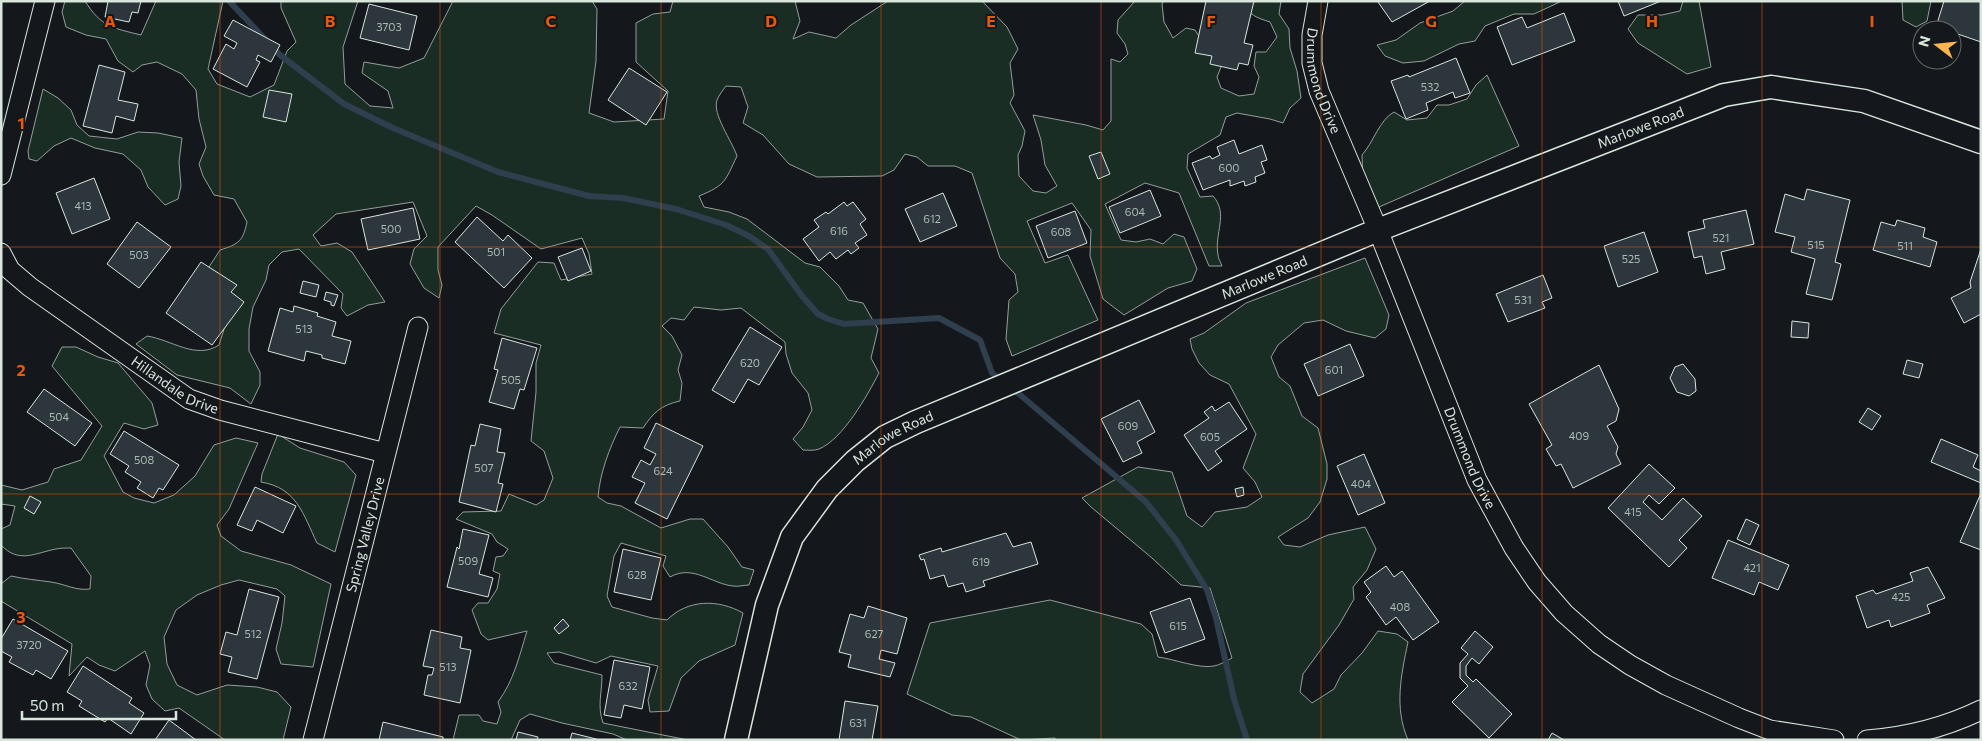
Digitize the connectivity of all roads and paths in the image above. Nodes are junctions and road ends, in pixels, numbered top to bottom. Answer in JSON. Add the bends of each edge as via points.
{"nodes":[{"id":1,"x":45,"y":1,"type":"edge"},
{"id":2,"x":1318,"y":1,"type":"edge"},
{"id":3,"x":1981,"y":142,"type":"edge"},
{"id":4,"x":1,"y":175,"type":"edge"},
{"id":5,"x":1378,"y":230,"type":"junction"},
{"id":6,"x":1,"y":252,"type":"edge"},
{"id":7,"x":418,"y":327,"type":"dead end"},
{"id":8,"x":386,"y":453,"type":"junction"},
{"id":9,"x":1981,"y":710,"type":"edge"},
{"id":10,"x":313,"y":740,"type":"edge"},
{"id":11,"x":736,"y":740,"type":"edge"},
{"id":12,"x":1834,"y":740,"type":"edge"},
{"id":13,"x":1867,"y":740,"type":"edge"}],
"edges":[{"from":1,"to":4,"type":"street"},
{"from":2,"to":5,"type":"street","name":"Drummond Drive","via":[[1312,35],[1312,63],[1319,91]]},
{"from":3,"to":5,"type":"street","name":"Marlowe Road","via":[[1864,101],[1771,87],[1724,95]]},
{"from":5,"to":11,"type":"street","name":"Marlowe Road","via":[[885,437],[855,461],[827,490],[792,537],[767,605]]},
{"from":5,"to":12,"type":"street","name":"Drummond Drive","via":[[1477,480],[1520,558],[1564,613],[1599,644],[1678,691],[1770,730]]},
{"from":6,"to":8,"type":"street","name":"Hillandale Drive","via":[[10,270],[30,287],[190,399],[220,410]]},
{"from":7,"to":8,"type":"street","name":"Spring Valley Drive"},
{"from":8,"to":10,"type":"street","name":"Spring Valley Drive"},
{"from":9,"to":13,"type":"street","via":[[1926,730]]}]}
